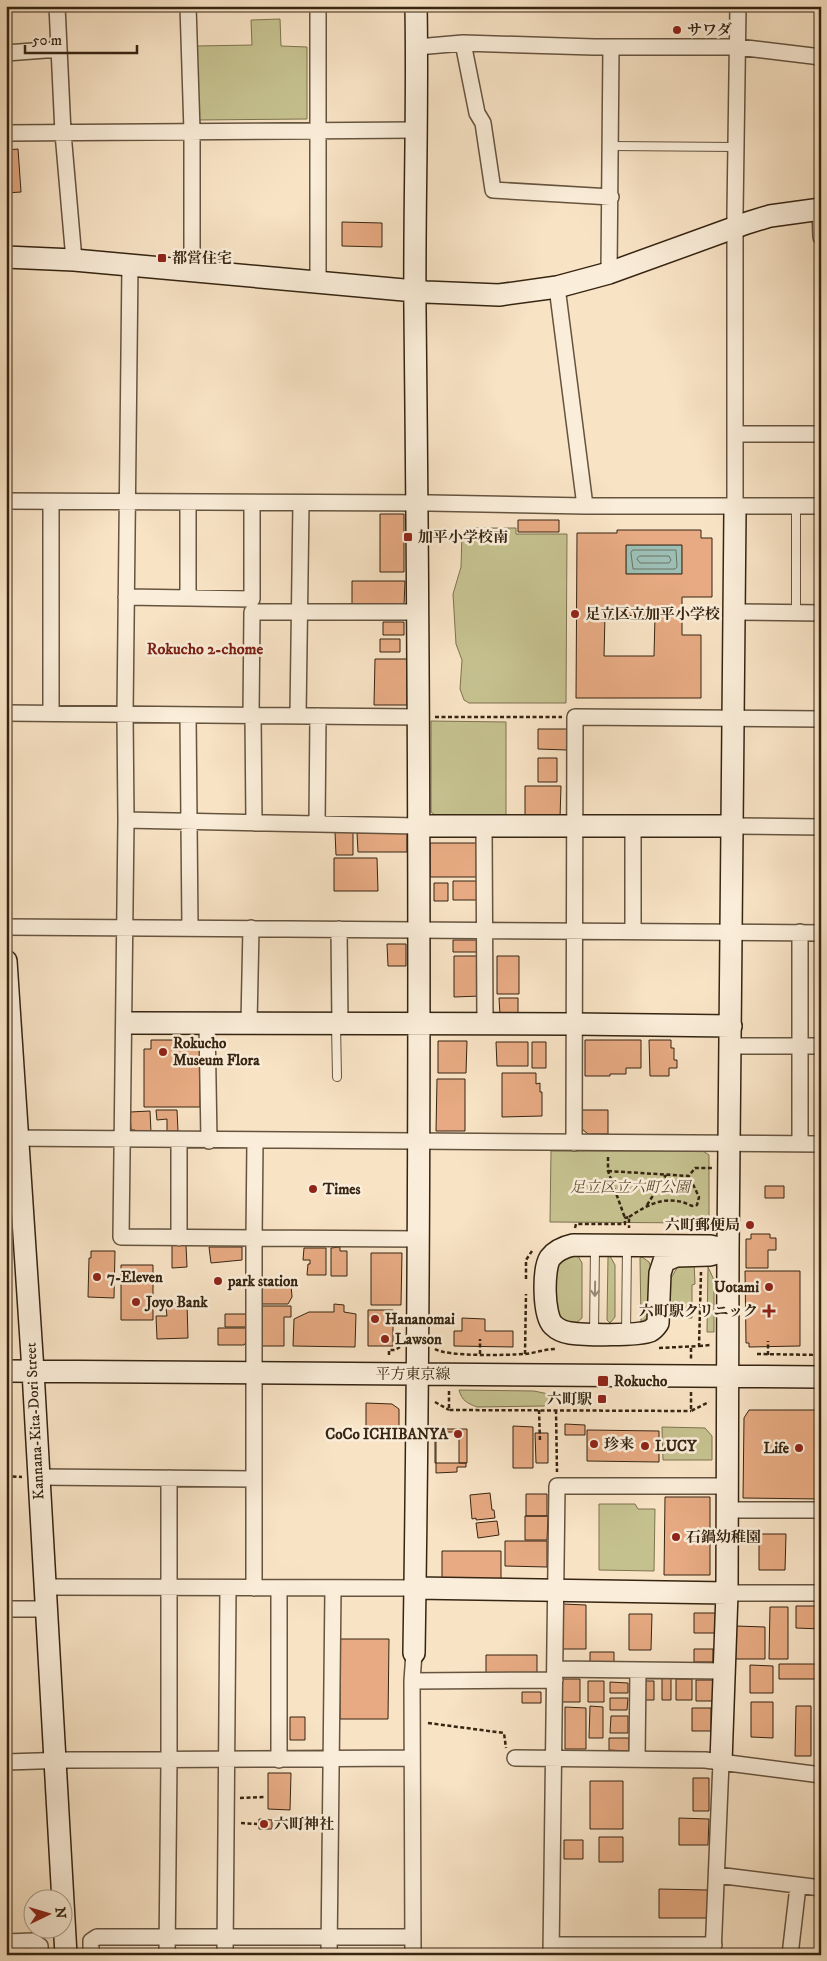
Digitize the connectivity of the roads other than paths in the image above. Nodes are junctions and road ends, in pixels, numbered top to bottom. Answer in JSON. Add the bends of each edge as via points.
{"nodes":[{"id":1,"x":57,"y":6,"type":"edge"},
{"id":2,"x":188,"y":6,"type":"edge"},
{"id":3,"x":318,"y":6,"type":"edge"},
{"id":4,"x":416,"y":6,"type":"edge"},
{"id":5,"x":738,"y":6,"type":"edge"},
{"id":6,"x":463,"y":43,"type":"junction"},
{"id":7,"x":612,"y":47,"type":"junction"},
{"id":8,"x":738,"y":47,"type":"junction"},
{"id":9,"x":417,"y":48,"type":"junction"},
{"id":10,"x":59,"y":49,"type":"junction"},
{"id":11,"x":6,"y":53,"type":"edge"},
{"id":12,"x":821,"y":57,"type":"edge"},
{"id":13,"x":415,"y":130,"type":"junction"},
{"id":14,"x":192,"y":131,"type":"junction"},
{"id":15,"x":318,"y":131,"type":"junction"},
{"id":16,"x":6,"y":133,"type":"edge"},
{"id":17,"x":63,"y":133,"type":"junction"},
{"id":18,"x":611,"y":146,"type":"junction"},
{"id":19,"x":736,"y":147,"type":"junction"},
{"id":20,"x":610,"y":197,"type":"junction"},
{"id":21,"x":821,"y":209,"type":"edge"},
{"id":22,"x":735,"y":227,"type":"junction"},
{"id":23,"x":821,"y":237,"type":"edge"},
{"id":24,"x":6,"y":257,"type":"edge"},
{"id":25,"x":74,"y":260,"type":"junction"},
{"id":26,"x":130,"y":265,"type":"junction"},
{"id":27,"x":192,"y":270,"type":"junction"},
{"id":28,"x":609,"y":273,"type":"junction"},
{"id":29,"x":318,"y":281,"type":"junction"},
{"id":30,"x":557,"y":287,"type":"junction"},
{"id":31,"x":415,"y":291,"type":"junction"},
{"id":32,"x":736,"y":434,"type":"junction"},
{"id":33,"x":821,"y":434,"type":"edge"},
{"id":34,"x":6,"y":501,"type":"edge"},
{"id":35,"x":51,"y":502,"type":"junction"},
{"id":36,"x":127,"y":502,"type":"junction"},
{"id":37,"x":188,"y":503,"type":"junction"},
{"id":38,"x":252,"y":503,"type":"junction"},
{"id":39,"x":301,"y":503,"type":"junction"},
{"id":40,"x":417,"y":504,"type":"junction"},
{"id":41,"x":796,"y":505,"type":"junction"},
{"id":42,"x":586,"y":506,"type":"junction"},
{"id":43,"x":821,"y":506,"type":"edge"},
{"id":44,"x":735,"y":508,"type":"junction"},
{"id":45,"x":126,"y":597,"type":"junction"},
{"id":46,"x":188,"y":598,"type":"junction"},
{"id":47,"x":252,"y":605,"type":"junction"},
{"id":48,"x":299,"y":612,"type":"junction"},
{"id":49,"x":418,"y":612,"type":"junction"},
{"id":50,"x":734,"y":612,"type":"junction"},
{"id":51,"x":796,"y":613,"type":"junction"},
{"id":52,"x":821,"y":613,"type":"edge"},
{"id":53,"x":6,"y":713,"type":"edge"},
{"id":54,"x":51,"y":713,"type":"junction"},
{"id":55,"x":124,"y":714,"type":"junction"},
{"id":56,"x":188,"y":714,"type":"junction"},
{"id":57,"x":252,"y":715,"type":"junction"},
{"id":58,"x":298,"y":716,"type":"junction"},
{"id":59,"x":318,"y":716,"type":"junction"},
{"id":60,"x":418,"y":717,"type":"junction"},
{"id":61,"x":733,"y":719,"type":"junction"},
{"id":62,"x":821,"y":719,"type":"edge"},
{"id":63,"x":126,"y":820,"type":"junction"},
{"id":64,"x":188,"y":822,"type":"junction"},
{"id":65,"x":254,"y":823,"type":"junction"},
{"id":66,"x":317,"y":824,"type":"junction"},
{"id":67,"x":418,"y":826,"type":"junction"},
{"id":68,"x":484,"y":826,"type":"junction"},
{"id":69,"x":575,"y":826,"type":"junction"},
{"id":70,"x":633,"y":826,"type":"junction"},
{"id":71,"x":733,"y":826,"type":"junction"},
{"id":72,"x":821,"y":827,"type":"edge"},
{"id":73,"x":6,"y":927,"type":"edge"},
{"id":74,"x":125,"y":928,"type":"junction"},
{"id":75,"x":190,"y":928,"type":"junction"},
{"id":76,"x":251,"y":928,"type":"junction"},
{"id":77,"x":339,"y":929,"type":"junction"},
{"id":78,"x":418,"y":930,"type":"junction"},
{"id":79,"x":484,"y":931,"type":"junction"},
{"id":80,"x":575,"y":931,"type":"junction"},
{"id":81,"x":633,"y":932,"type":"junction"},
{"id":82,"x":731,"y":932,"type":"junction"},
{"id":83,"x":800,"y":932,"type":"junction"},
{"id":84,"x":821,"y":933,"type":"edge"},
{"id":85,"x":6,"y":961,"type":"edge"},
{"id":86,"x":126,"y":1023,"type":"junction"},
{"id":87,"x":249,"y":1023,"type":"junction"},
{"id":88,"x":208,"y":1024,"type":"junction"},
{"id":89,"x":338,"y":1024,"type":"junction"},
{"id":90,"x":419,"y":1024,"type":"junction"},
{"id":91,"x":485,"y":1024,"type":"junction"},
{"id":92,"x":574,"y":1024,"type":"junction"},
{"id":93,"x":730,"y":1036,"type":"junction"},
{"id":94,"x":800,"y":1046,"type":"junction"},
{"id":95,"x":821,"y":1046,"type":"edge"},
{"id":96,"x":337,"y":1077,"type":"dead end"},
{"id":97,"x":12,"y":1138,"type":"edge"},
{"id":98,"x":122,"y":1140,"type":"junction"},
{"id":99,"x":179,"y":1140,"type":"junction"},
{"id":100,"x":209,"y":1141,"type":"junction"},
{"id":101,"x":256,"y":1141,"type":"junction"},
{"id":102,"x":418,"y":1141,"type":"junction"},
{"id":103,"x":574,"y":1143,"type":"junction"},
{"id":104,"x":800,"y":1143,"type":"junction"},
{"id":105,"x":730,"y":1144,"type":"junction"},
{"id":106,"x":821,"y":1144,"type":"edge"},
{"id":107,"x":628,"y":1236,"type":"junction"},
{"id":108,"x":179,"y":1238,"type":"junction"},
{"id":109,"x":254,"y":1238,"type":"junction"},
{"id":110,"x":419,"y":1239,"type":"junction"},
{"id":111,"x":595,"y":1246,"type":"junction"},
{"id":112,"x":728,"y":1250,"type":"junction"},
{"id":113,"x":594,"y":1333,"type":"junction"},
{"id":114,"x":626,"y":1333,"type":"junction"},
{"id":115,"x":6,"y":1371,"type":"edge"},
{"id":116,"x":33,"y":1371,"type":"junction"},
{"id":117,"x":254,"y":1374,"type":"junction"},
{"id":118,"x":418,"y":1374,"type":"junction"},
{"id":119,"x":728,"y":1376,"type":"junction"},
{"id":120,"x":821,"y":1377,"type":"edge"},
{"id":121,"x":38,"y":1477,"type":"junction"},
{"id":122,"x":169,"y":1478,"type":"junction"},
{"id":123,"x":254,"y":1479,"type":"junction"},
{"id":124,"x":727,"y":1486,"type":"junction"},
{"id":125,"x":727,"y":1510,"type":"junction"},
{"id":126,"x":821,"y":1510,"type":"edge"},
{"id":127,"x":44,"y":1587,"type":"junction"},
{"id":128,"x":168,"y":1588,"type":"junction"},
{"id":129,"x":228,"y":1588,"type":"junction"},
{"id":130,"x":254,"y":1588,"type":"junction"},
{"id":131,"x":279,"y":1588,"type":"junction"},
{"id":132,"x":333,"y":1588,"type":"junction"},
{"id":133,"x":415,"y":1588,"type":"junction"},
{"id":134,"x":556,"y":1590,"type":"junction"},
{"id":135,"x":727,"y":1593,"type":"junction"},
{"id":136,"x":821,"y":1593,"type":"edge"},
{"id":137,"x":6,"y":1609,"type":"edge"},
{"id":138,"x":46,"y":1609,"type":"junction"},
{"id":139,"x":414,"y":1652,"type":"joint"},
{"id":140,"x":638,"y":1670,"type":"junction"},
{"id":141,"x":724,"y":1671,"type":"junction"},
{"id":142,"x":555,"y":1675,"type":"junction"},
{"id":143,"x":412,"y":1680,"type":"junction"},
{"id":144,"x":412,"y":1758,"type":"junction"},
{"id":145,"x":515,"y":1758,"type":"road end"},
{"id":146,"x":554,"y":1758,"type":"junction"},
{"id":147,"x":331,"y":1759,"type":"junction"},
{"id":148,"x":637,"y":1759,"type":"junction"},
{"id":149,"x":54,"y":1760,"type":"junction"},
{"id":150,"x":226,"y":1760,"type":"junction"},
{"id":151,"x":279,"y":1760,"type":"junction"},
{"id":152,"x":169,"y":1761,"type":"junction"},
{"id":153,"x":6,"y":1762,"type":"edge"},
{"id":154,"x":721,"y":1762,"type":"junction"},
{"id":155,"x":821,"y":1775,"type":"edge"},
{"id":156,"x":717,"y":1875,"type":"junction"},
{"id":157,"x":798,"y":1886,"type":"junction"},
{"id":158,"x":821,"y":1888,"type":"edge"},
{"id":159,"x":167,"y":1937,"type":"junction"},
{"id":160,"x":226,"y":1937,"type":"junction"},
{"id":161,"x":329,"y":1937,"type":"junction"},
{"id":162,"x":412,"y":1937,"type":"junction"},
{"id":163,"x":6,"y":1942,"type":"edge"},
{"id":164,"x":551,"y":1950,"type":"edge"},
{"id":165,"x":714,"y":1950,"type":"edge"},
{"id":166,"x":40,"y":1955,"type":"edge"},
{"id":167,"x":66,"y":1955,"type":"edge"},
{"id":168,"x":91,"y":1955,"type":"edge"},
{"id":169,"x":167,"y":1955,"type":"edge"},
{"id":170,"x":225,"y":1955,"type":"edge"},
{"id":171,"x":329,"y":1955,"type":"edge"},
{"id":172,"x":412,"y":1955,"type":"edge"},
{"id":173,"x":790,"y":1955,"type":"edge"}],
"edges":[{"from":1,"to":10,"type":"street"},
{"from":2,"to":14,"type":"street"},
{"from":3,"to":15,"type":"street"},
{"from":4,"to":9,"type":"street"},
{"from":5,"to":8,"type":"street"},
{"from":6,"to":7,"type":"street"},
{"from":6,"to":9,"type":"street"},
{"from":6,"to":20,"type":"street","via":[[476,112],[484,123],[493,190]]},
{"from":7,"to":8,"type":"street"},
{"from":7,"to":18,"type":"street"},
{"from":8,"to":12,"type":"street"},
{"from":8,"to":19,"type":"street"},
{"from":9,"to":13,"type":"street"},
{"from":10,"to":11,"type":"street"},
{"from":10,"to":17,"type":"street"},
{"from":13,"to":15,"type":"street"},
{"from":13,"to":31,"type":"street"},
{"from":14,"to":15,"type":"street"},
{"from":14,"to":17,"type":"street"},
{"from":14,"to":27,"type":"street"},
{"from":15,"to":29,"type":"street"},
{"from":16,"to":17,"type":"street"},
{"from":17,"to":25,"type":"street"},
{"from":18,"to":19,"type":"lane"},
{"from":18,"to":20,"type":"street"},
{"from":19,"to":22,"type":"street"},
{"from":20,"to":28,"type":"street"},
{"from":21,"to":22,"type":"street","via":[[770,216]]},
{"from":21,"to":23,"type":"street"},
{"from":22,"to":28,"type":"street"},
{"from":22,"to":32,"type":"street"},
{"from":24,"to":25,"type":"street"},
{"from":25,"to":26,"type":"street"},
{"from":26,"to":27,"type":"street"},
{"from":26,"to":36,"type":"street"},
{"from":27,"to":29,"type":"street"},
{"from":28,"to":30,"type":"street"},
{"from":29,"to":31,"type":"street"},
{"from":30,"to":31,"type":"street","via":[[499,295]]},
{"from":30,"to":42,"type":"street"},
{"from":31,"to":40,"type":"street"},
{"from":32,"to":33,"type":"street"},
{"from":32,"to":44,"type":"street"},
{"from":34,"to":35,"type":"street"},
{"from":35,"to":36,"type":"street"},
{"from":35,"to":54,"type":"street"},
{"from":36,"to":37,"type":"street"},
{"from":36,"to":45,"type":"street"},
{"from":37,"to":38,"type":"street"},
{"from":37,"to":46,"type":"street"},
{"from":38,"to":39,"type":"street"},
{"from":38,"to":47,"type":"street"},
{"from":39,"to":40,"type":"street"},
{"from":39,"to":48,"type":"street"},
{"from":40,"to":42,"type":"street"},
{"from":40,"to":49,"type":"street"},
{"from":41,"to":43,"type":"street"},
{"from":41,"to":44,"type":"street"},
{"from":41,"to":51,"type":"lane"},
{"from":42,"to":44,"type":"street"},
{"from":44,"to":50,"type":"street"},
{"from":45,"to":46,"type":"street"},
{"from":45,"to":55,"type":"street"},
{"from":46,"to":47,"type":"street"},
{"from":47,"to":48,"type":"street"},
{"from":47,"to":57,"type":"street"},
{"from":48,"to":49,"type":"street"},
{"from":48,"to":58,"type":"street"},
{"from":49,"to":60,"type":"street"},
{"from":50,"to":51,"type":"street"},
{"from":50,"to":61,"type":"street"},
{"from":51,"to":52,"type":"street"},
{"from":53,"to":54,"type":"street"},
{"from":54,"to":55,"type":"street"},
{"from":55,"to":56,"type":"street"},
{"from":55,"to":63,"type":"street"},
{"from":56,"to":57,"type":"street"},
{"from":56,"to":64,"type":"street"},
{"from":57,"to":58,"type":"street"},
{"from":57,"to":65,"type":"street"},
{"from":58,"to":59,"type":"street"},
{"from":59,"to":60,"type":"street"},
{"from":59,"to":66,"type":"street"},
{"from":60,"to":67,"type":"street"},
{"from":61,"to":62,"type":"street"},
{"from":61,"to":69,"type":"street","via":[[575,717]]},
{"from":61,"to":71,"type":"street"},
{"from":63,"to":64,"type":"street"},
{"from":63,"to":74,"type":"street"},
{"from":64,"to":65,"type":"street"},
{"from":64,"to":75,"type":"street"},
{"from":65,"to":66,"type":"street"},
{"from":66,"to":67,"type":"street"},
{"from":67,"to":68,"type":"street"},
{"from":67,"to":78,"type":"street"},
{"from":68,"to":69,"type":"street"},
{"from":68,"to":79,"type":"street"},
{"from":69,"to":70,"type":"street"},
{"from":69,"to":80,"type":"street"},
{"from":70,"to":71,"type":"street"},
{"from":70,"to":81,"type":"street"},
{"from":71,"to":72,"type":"street"},
{"from":71,"to":82,"type":"street"},
{"from":73,"to":74,"type":"street"},
{"from":74,"to":75,"type":"street"},
{"from":74,"to":86,"type":"street"},
{"from":75,"to":76,"type":"street"},
{"from":76,"to":77,"type":"street"},
{"from":76,"to":87,"type":"street"},
{"from":77,"to":78,"type":"street"},
{"from":77,"to":89,"type":"street"},
{"from":78,"to":79,"type":"street"},
{"from":78,"to":90,"type":"street"},
{"from":79,"to":80,"type":"street"},
{"from":79,"to":91,"type":"street"},
{"from":80,"to":81,"type":"street"},
{"from":80,"to":92,"type":"street"},
{"from":81,"to":82,"type":"street"},
{"from":82,"to":83,"type":"street"},
{"from":82,"to":93,"type":"street"},
{"from":83,"to":84,"type":"street"},
{"from":83,"to":94,"type":"street"},
{"from":85,"to":97,"type":"street","name":"Kannana-Kita-Dori Street"},
{"from":86,"to":88,"type":"street"},
{"from":86,"to":98,"type":"street"},
{"from":87,"to":88,"type":"street"},
{"from":87,"to":89,"type":"street"},
{"from":88,"to":100,"type":"street"},
{"from":89,"to":90,"type":"street"},
{"from":89,"to":96,"type":"lane"},
{"from":90,"to":91,"type":"street"},
{"from":90,"to":102,"type":"street"},
{"from":91,"to":92,"type":"street"},
{"from":92,"to":93,"type":"street"},
{"from":92,"to":103,"type":"street"},
{"from":93,"to":94,"type":"street"},
{"from":93,"to":105,"type":"street"},
{"from":94,"to":95,"type":"street"},
{"from":94,"to":104,"type":"street"},
{"from":97,"to":98,"type":"street"},
{"from":97,"to":116,"type":"street","name":"Kannana-Kita-Dori Street"},
{"from":98,"to":99,"type":"street"},
{"from":98,"to":108,"type":"street","via":[[121,1237]]},
{"from":99,"to":100,"type":"street"},
{"from":99,"to":108,"type":"street"},
{"from":100,"to":101,"type":"street"},
{"from":101,"to":102,"type":"street"},
{"from":101,"to":109,"type":"street"},
{"from":102,"to":103,"type":"street"},
{"from":102,"to":110,"type":"street"},
{"from":103,"to":105,"type":"street"},
{"from":104,"to":105,"type":"street"},
{"from":104,"to":106,"type":"street"},
{"from":105,"to":112,"type":"street"},
{"from":107,"to":111,"type":"street"},
{"from":107,"to":112,"type":"street"},
{"from":107,"to":114,"type":"lane"},
{"from":108,"to":109,"type":"street"},
{"from":109,"to":110,"type":"street"},
{"from":109,"to":117,"type":"street"},
{"from":110,"to":118,"type":"street"},
{"from":111,"to":113,"type":"lane","one_way":true},
{"from":111,"to":113,"type":"street","via":[[573,1245],[560,1249],[549,1259],[546,1271],[546,1312],[553,1324],[570,1333]]},
{"from":112,"to":114,"type":"street","via":[[664,1260],[660,1274],[658,1323],[649,1331]]},
{"from":112,"to":119,"type":"street"},
{"from":113,"to":114,"type":"street"},
{"from":115,"to":116,"type":"street","name":"平方東京線"},
{"from":116,"to":117,"type":"street","name":"平方東京線"},
{"from":116,"to":121,"type":"street","name":"Kannana-Kita-Dori Street"},
{"from":117,"to":118,"type":"street","name":"平方東京線"},
{"from":117,"to":123,"type":"street"},
{"from":118,"to":119,"type":"street","name":"平方東京線","via":[[449,1364]]},
{"from":118,"to":133,"type":"street"},
{"from":119,"to":120,"type":"street","name":"平方東京線"},
{"from":119,"to":124,"type":"street"},
{"from":121,"to":122,"type":"street"},
{"from":121,"to":127,"type":"street","name":"Kannana-Kita-Dori Street"},
{"from":122,"to":123,"type":"street"},
{"from":122,"to":128,"type":"street"},
{"from":123,"to":130,"type":"street"},
{"from":124,"to":125,"type":"street"},
{"from":124,"to":134,"type":"street","via":[[557,1486]]},
{"from":125,"to":126,"type":"street"},
{"from":125,"to":135,"type":"street"},
{"from":127,"to":128,"type":"street"},
{"from":127,"to":138,"type":"street","name":"Kannana-Kita-Dori Street"},
{"from":128,"to":129,"type":"street"},
{"from":128,"to":152,"type":"street"},
{"from":129,"to":130,"type":"street"},
{"from":129,"to":150,"type":"street"},
{"from":130,"to":131,"type":"street"},
{"from":131,"to":132,"type":"street"},
{"from":131,"to":151,"type":"street"},
{"from":132,"to":133,"type":"street"},
{"from":132,"to":147,"type":"street"},
{"from":133,"to":134,"type":"street"},
{"from":133,"to":139,"type":"street"},
{"from":134,"to":135,"type":"street"},
{"from":134,"to":142,"type":"street"},
{"from":135,"to":136,"type":"street"},
{"from":135,"to":141,"type":"street"},
{"from":137,"to":138,"type":"street"},
{"from":138,"to":149,"type":"street","name":"Kannana-Kita-Dori Street"},
{"from":139,"to":143,"type":"street"},
{"from":140,"to":141,"type":"street"},
{"from":140,"to":142,"type":"street"},
{"from":140,"to":148,"type":"street"},
{"from":141,"to":154,"type":"street"},
{"from":142,"to":143,"type":"street"},
{"from":142,"to":146,"type":"street"},
{"from":143,"to":144,"type":"street"},
{"from":144,"to":147,"type":"street"},
{"from":144,"to":162,"type":"street"},
{"from":145,"to":146,"type":"street"},
{"from":146,"to":148,"type":"street"},
{"from":146,"to":164,"type":"street"},
{"from":147,"to":151,"type":"street"},
{"from":147,"to":161,"type":"street"},
{"from":148,"to":154,"type":"street"},
{"from":149,"to":152,"type":"street"},
{"from":149,"to":153,"type":"street"},
{"from":149,"to":167,"type":"street","name":"Kannana-Kita-Dori Street"},
{"from":150,"to":151,"type":"street"},
{"from":150,"to":152,"type":"street"},
{"from":150,"to":160,"type":"street"},
{"from":152,"to":159,"type":"street"},
{"from":154,"to":155,"type":"street"},
{"from":154,"to":156,"type":"street"},
{"from":156,"to":157,"type":"street"},
{"from":156,"to":165,"type":"street"},
{"from":157,"to":158,"type":"street"},
{"from":157,"to":173,"type":"street"},
{"from":159,"to":160,"type":"street"},
{"from":159,"to":168,"type":"street","via":[[97,1937],[91,1941]]},
{"from":159,"to":169,"type":"street"},
{"from":160,"to":161,"type":"street"},
{"from":160,"to":170,"type":"street"},
{"from":161,"to":162,"type":"street"},
{"from":161,"to":171,"type":"street"},
{"from":162,"to":172,"type":"street"},
{"from":163,"to":166,"type":"street","via":[[33,1941],[40,1946]]},
{"from":164,"to":165,"type":"street"}]}
